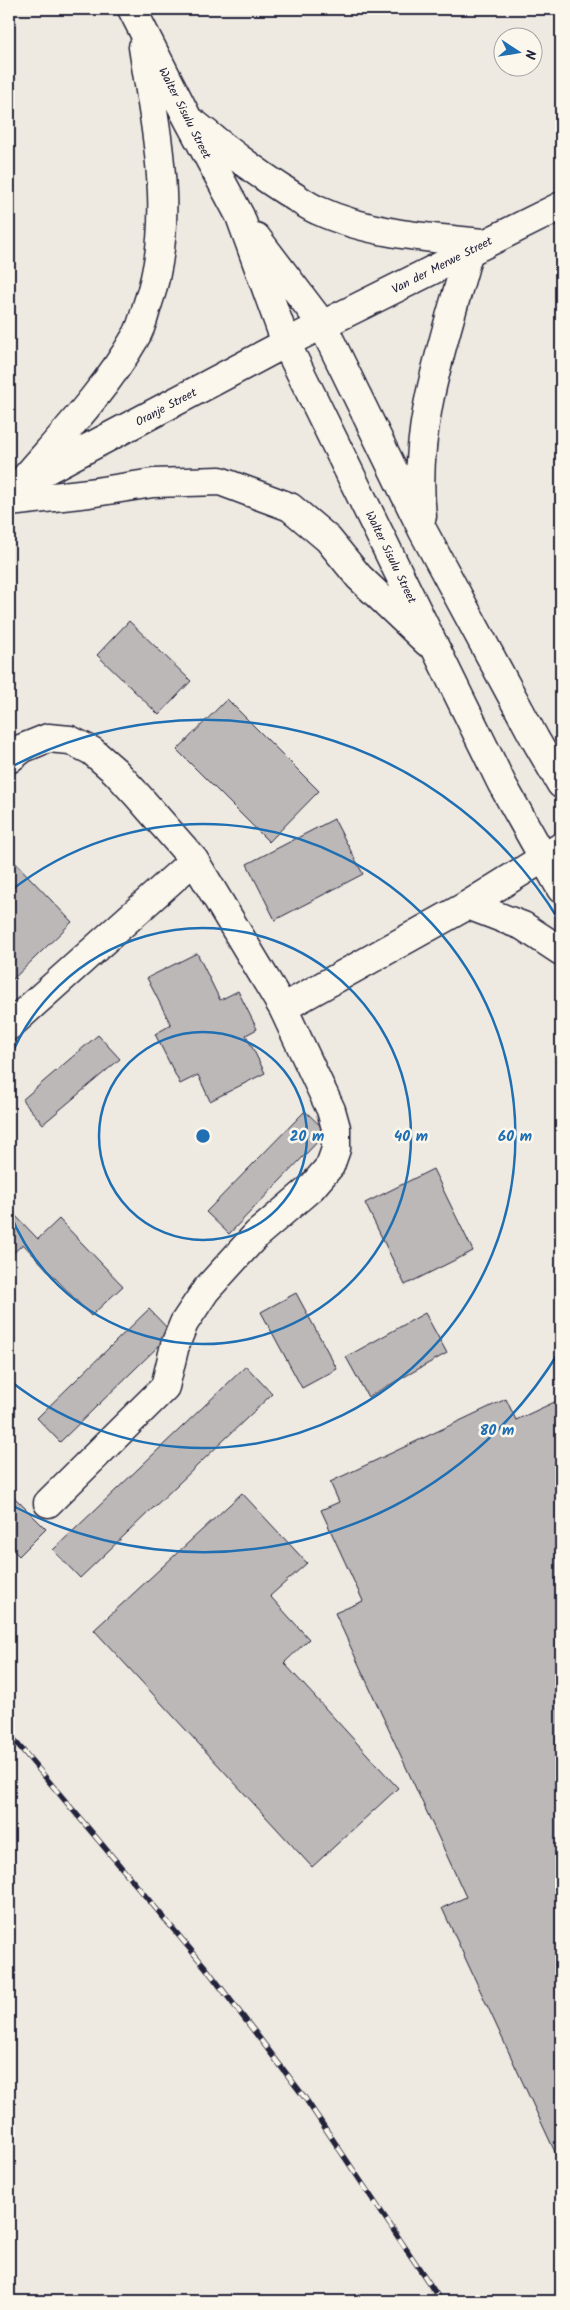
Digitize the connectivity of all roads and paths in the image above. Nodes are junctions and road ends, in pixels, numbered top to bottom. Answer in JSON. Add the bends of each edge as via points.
{"nodes":[{"id":1,"x":136,"y":16,"type":"edge"},
{"id":2,"x":188,"y":119,"type":"junction"},
{"id":3,"x":561,"y":206,"type":"edge"},
{"id":4,"x":240,"y":216,"type":"junction"},
{"id":5,"x":476,"y":248,"type":"junction"},
{"id":6,"x":322,"y":324,"type":"junction"},
{"id":7,"x":286,"y":343,"type":"junction"},
{"id":8,"x":12,"y":492,"type":"edge"},
{"id":9,"x":423,"y":531,"type":"junction"},
{"id":10,"x":439,"y":653,"type":"junction"},
{"id":11,"x":9,"y":759,"type":"edge"},
{"id":12,"x":561,"y":784,"type":"edge"},
{"id":13,"x":553,"y":853,"type":"edge"},
{"id":14,"x":194,"y":860,"type":"junction"},
{"id":15,"x":561,"y":889,"type":"edge"},
{"id":16,"x":468,"y":905,"type":"junction"},
{"id":17,"x":561,"y":951,"type":"edge"},
{"id":18,"x":283,"y":1008,"type":"junction"},
{"id":19,"x":9,"y":1026,"type":"edge"},
{"id":20,"x":48,"y":1503,"type":"dead end"}],
"edges":[{"from":1,"to":2,"type":"main road","name":"Walter Sisulu Street"},
{"from":1,"to":8,"type":"main road","via":[[162,167],[164,226],[156,281],[137,336],[107,383]]},
{"from":2,"to":4,"type":"main road","name":"Walter Sisulu Street"},
{"from":2,"to":5,"type":"main road","via":[[262,176],[316,210],[390,232]]},
{"from":3,"to":5,"type":"main road","name":"Van der Merwe Street"},
{"from":4,"to":6,"type":"main road","name":"Walter Sisulu Street"},
{"from":4,"to":7,"type":"main road","name":"Walter Sisulu Street"},
{"from":5,"to":6,"type":"main road","name":"Van der Merwe Street"},
{"from":5,"to":9,"type":"main road","via":[[423,426],[418,486]]},
{"from":6,"to":7,"type":"main road","name":"Oranje Street"},
{"from":6,"to":9,"type":"main road","name":"Walter Sisulu Street"},
{"from":7,"to":8,"type":"main road","name":"Oranje Street"},
{"from":7,"to":10,"type":"main road","name":"Walter Sisulu Street"},
{"from":8,"to":10,"type":"main road","via":[[89,493],[153,483],[220,482],[290,508],[328,539],[371,588]]},
{"from":9,"to":12,"type":"main road","name":"Walter Sisulu Street"},
{"from":10,"to":13,"type":"main road","name":"Walter Sisulu Street","via":[[502,784]]},
{"from":11,"to":14,"type":"main road","via":[[23,748],[48,738],[70,740],[92,751],[115,771]]},
{"from":13,"to":15,"type":"main road","name":"Walter Sisulu Street"},
{"from":13,"to":16,"type":"main road"},
{"from":14,"to":18,"type":"main road"},
{"from":14,"to":19,"type":"main road"},
{"from":16,"to":17,"type":"main road","via":[[523,926]]},
{"from":16,"to":18,"type":"main road"},
{"from":18,"to":20,"type":"main road","via":[[331,1110],[336,1128],[336,1149],[330,1166],[312,1187],[257,1234],[206,1290],[184,1323],[165,1387]]}]}
